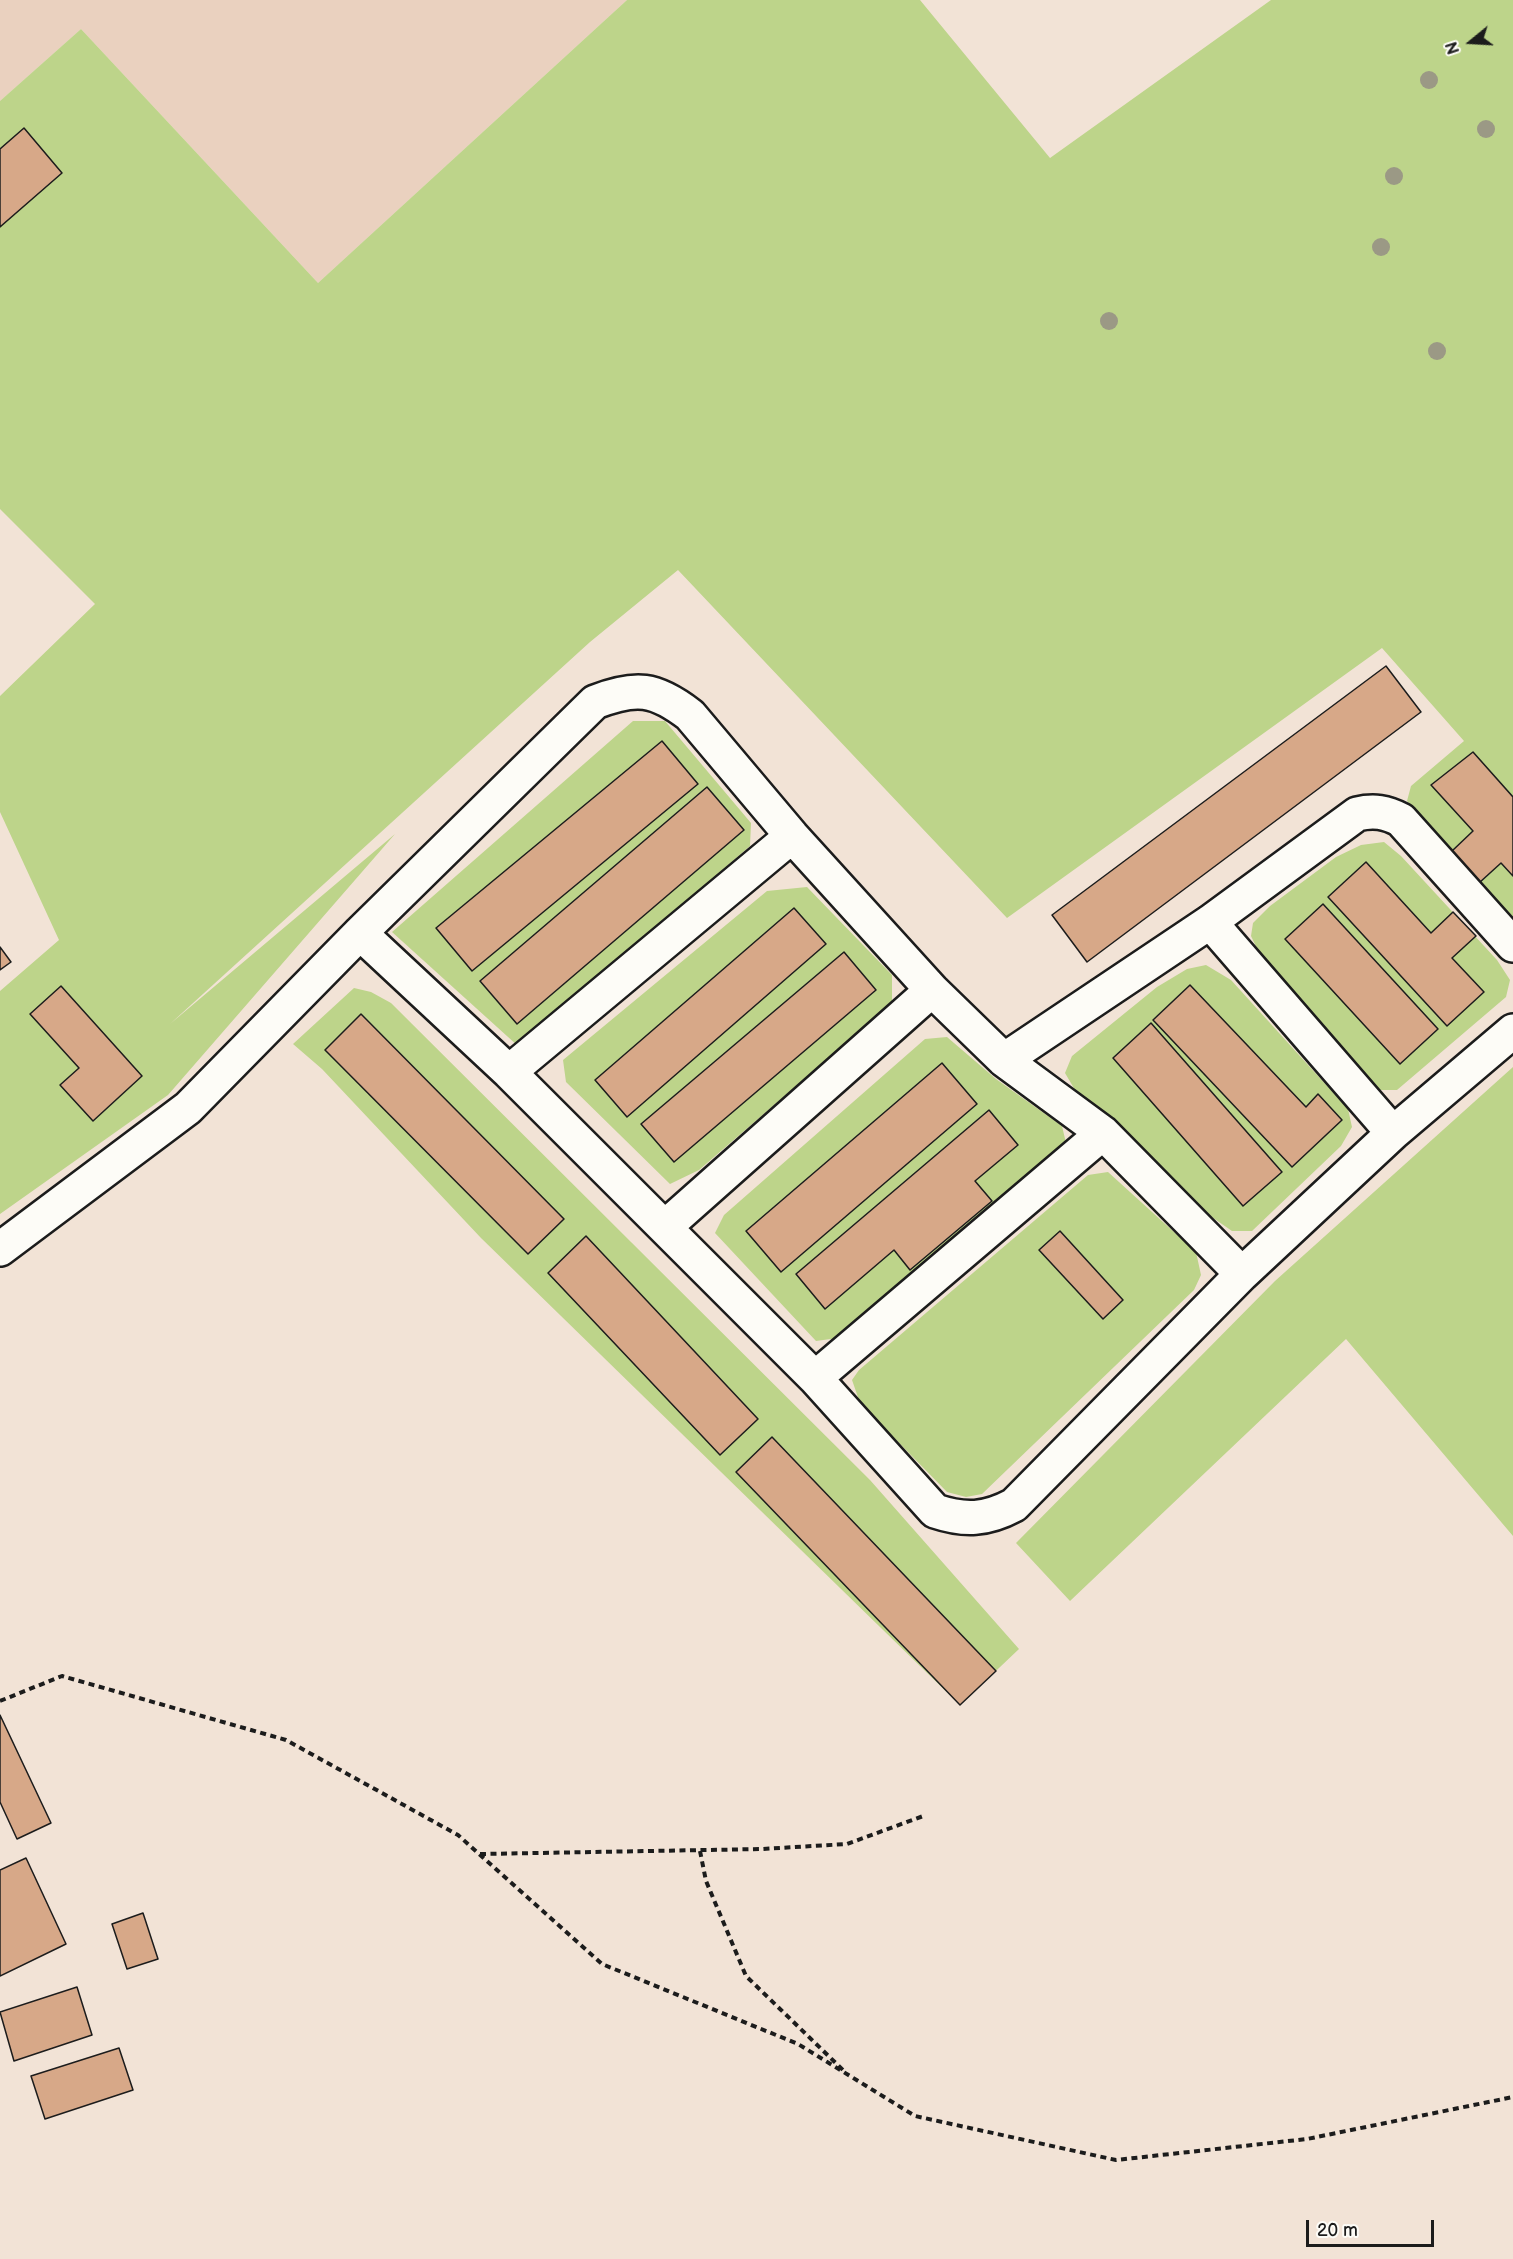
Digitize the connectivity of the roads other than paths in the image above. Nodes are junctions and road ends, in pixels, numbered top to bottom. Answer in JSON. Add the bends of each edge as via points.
{"nodes":[{"id":1,"x":792,"y":836,"type":"junction"},
{"id":2,"x":1210,"y":922,"type":"junction"},
{"id":3,"x":360,"y":933,"type":"junction"},
{"id":4,"x":1513,"y":945,"type":"edge"},
{"id":5,"x":932,"y":990,"type":"junction"},
{"id":6,"x":1513,"y":1031,"type":"edge"},
{"id":7,"x":1004,"y":1060,"type":"junction"},
{"id":8,"x":509,"y":1072,"type":"junction"},
{"id":9,"x":1103,"y":1133,"type":"junction"},
{"id":10,"x":1393,"y":1133,"type":"junction"},
{"id":11,"x":665,"y":1227,"type":"junction"},
{"id":12,"x":0,"y":1249,"type":"edge"},
{"id":13,"x":1242,"y":1274,"type":"junction"},
{"id":14,"x":815,"y":1378,"type":"junction"}],
"edges":[{"from":1,"to":3,"type":"street","via":[[690,715],[670,699],[647,691],[620,692],[595,702]]},
{"from":1,"to":5,"type":"street"},
{"from":1,"to":8,"type":"street"},
{"from":2,"to":4,"type":"street","via":[[1357,814],[1380,812],[1401,820]]},
{"from":2,"to":7,"type":"street"},
{"from":2,"to":10,"type":"street"},
{"from":3,"to":8,"type":"street"},
{"from":3,"to":12,"type":"street","via":[[188,1108]]},
{"from":5,"to":7,"type":"street"},
{"from":5,"to":11,"type":"street"},
{"from":6,"to":10,"type":"street"},
{"from":7,"to":9,"type":"street"},
{"from":8,"to":11,"type":"street"},
{"from":9,"to":13,"type":"street"},
{"from":9,"to":14,"type":"street"},
{"from":10,"to":13,"type":"street"},
{"from":11,"to":14,"type":"street"},
{"from":13,"to":14,"type":"street","via":[[1014,1505],[996,1515],[955,1518],[935,1511]]}]}
